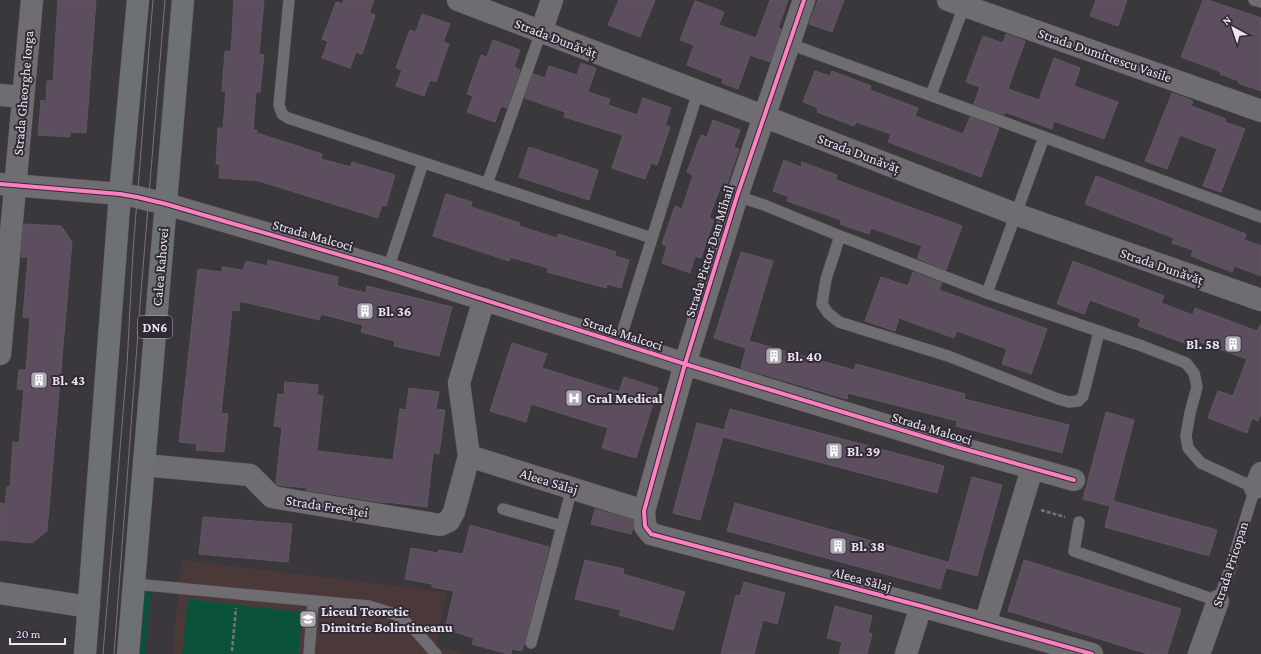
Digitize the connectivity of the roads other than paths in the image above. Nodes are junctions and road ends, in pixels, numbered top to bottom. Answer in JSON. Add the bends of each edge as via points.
{"nodes":[{"id":1,"x":32,"y":0,"type":"edge"},
{"id":2,"x":138,"y":0,"type":"edge"},
{"id":3,"x":183,"y":0,"type":"edge"},
{"id":4,"x":290,"y":0,"type":"edge"},
{"id":5,"x":552,"y":0,"type":"edge"},
{"id":6,"x":804,"y":0,"type":"edge"},
{"id":7,"x":1254,"y":0,"type":"edge"},
{"id":8,"x":469,"y":2,"type":"edge"},
{"id":9,"x":1261,"y":2,"type":"edge"},
{"id":10,"x":956,"y":3,"type":"edge"},
{"id":11,"x":541,"y":32,"type":"junction"},
{"id":12,"x":790,"y":44,"type":"junction"},
{"id":13,"x":698,"y":92,"type":"junction"},
{"id":14,"x":0,"y":95,"type":"edge"},
{"id":15,"x":932,"y":95,"type":"junction"},
{"id":16,"x":23,"y":97,"type":"junction"},
{"id":17,"x":1261,"y":111,"type":"edge"},
{"id":18,"x":763,"y":116,"type":"junction"},
{"id":19,"x":1044,"y":137,"type":"junction"},
{"id":20,"x":423,"y":162,"type":"junction"},
{"id":21,"x":487,"y":184,"type":"junction"},
{"id":22,"x":7,"y":185,"type":"edge"},
{"id":23,"x":120,"y":194,"type":"junction"},
{"id":24,"x":737,"y":196,"type":"junction"},
{"id":25,"x":166,"y":204,"type":"junction"},
{"id":26,"x":1016,"y":214,"type":"junction"},
{"id":27,"x":1261,"y":217,"type":"edge"},
{"id":28,"x":840,"y":236,"type":"junction"},
{"id":29,"x":652,"y":238,"type":"junction"},
{"id":30,"x":388,"y":269,"type":"junction"},
{"id":31,"x":3,"y":287,"type":"edge"},
{"id":32,"x":987,"y":293,"type":"junction"},
{"id":33,"x":484,"y":300,"type":"junction"},
{"id":34,"x":1261,"y":300,"type":"edge"},
{"id":35,"x":1099,"y":332,"type":"junction"},
{"id":36,"x":619,"y":343,"type":"junction"},
{"id":37,"x":0,"y":354,"type":"edge"},
{"id":38,"x":685,"y":364,"type":"junction"},
{"id":39,"x":469,"y":456,"type":"junction"},
{"id":40,"x":144,"y":465,"type":"junction"},
{"id":41,"x":1032,"y":469,"type":"junction"},
{"id":42,"x":1074,"y":480,"type":"dead end"},
{"id":43,"x":1258,"y":480,"type":"edge"},
{"id":44,"x":572,"y":488,"type":"junction"},
{"id":45,"x":503,"y":509,"type":"dead end"},
{"id":46,"x":644,"y":511,"type":"junction"},
{"id":47,"x":1079,"y":522,"type":"road end"},
{"id":48,"x":562,"y":526,"type":"junction"},
{"id":49,"x":134,"y":584,"type":"junction"},
{"id":50,"x":0,"y":593,"type":"edge"},
{"id":51,"x":313,"y":601,"type":"junction"},
{"id":52,"x":1218,"y":601,"type":"junction"},
{"id":53,"x":921,"y":606,"type":"junction"},
{"id":54,"x":89,"y":607,"type":"junction"},
{"id":55,"x":984,"y":624,"type":"junction"},
{"id":56,"x":531,"y":643,"type":"dead end"},
{"id":57,"x":85,"y":654,"type":"edge"},
{"id":58,"x":128,"y":654,"type":"edge"},
{"id":59,"x":308,"y":654,"type":"edge"},
{"id":60,"x":436,"y":654,"type":"edge"},
{"id":61,"x":906,"y":654,"type":"edge"},
{"id":62,"x":1092,"y":654,"type":"edge"},
{"id":63,"x":1199,"y":654,"type":"edge"}],
"edges":[{"from":1,"to":16,"type":"street","name":"Strada Gheorghe Iorga"},
{"from":2,"to":23,"type":"main road"},
{"from":3,"to":25,"type":"main road","name":"Calea Rahovei","number":"DN6"},
{"from":4,"to":20,"type":"lane","via":[[279,105],[282,114]]},
{"from":5,"to":11,"type":"street"},
{"from":6,"to":12,"type":"street","name":"Strada Pictor Dan Mihail"},
{"from":7,"to":9,"type":"lane"},
{"from":8,"to":11,"type":"street","name":"Strada Dunăvăț"},
{"from":10,"to":15,"type":"lane"},
{"from":10,"to":17,"type":"street","name":"Strada Dumitrescu Vasile"},
{"from":11,"to":13,"type":"street","name":"Strada Dunăvăț"},
{"from":11,"to":21,"type":"lane"},
{"from":12,"to":15,"type":"lane"},
{"from":12,"to":18,"type":"street","name":"Strada Pictor Dan Mihail"},
{"from":13,"to":18,"type":"street","name":"Strada Dunăvăț"},
{"from":13,"to":29,"type":"lane"},
{"from":14,"to":16,"type":"street"},
{"from":15,"to":19,"type":"lane"},
{"from":16,"to":22,"type":"street","name":"Strada Gheorghe Iorga"},
{"from":18,"to":24,"type":"street","name":"Strada Pictor Dan Mihail"},
{"from":18,"to":26,"type":"street","name":"Strada Dunăvăț"},
{"from":19,"to":26,"type":"lane"},
{"from":19,"to":27,"type":"lane"},
{"from":20,"to":21,"type":"lane"},
{"from":20,"to":30,"type":"lane"},
{"from":21,"to":29,"type":"lane"},
{"from":22,"to":23,"type":"street","name":"Strada Malcoci"},
{"from":22,"to":31,"type":"street"},
{"from":23,"to":25,"type":"street","name":"Strada Malcoci"},
{"from":23,"to":54,"type":"main road"},
{"from":24,"to":28,"type":"lane"},
{"from":24,"to":38,"type":"street","name":"Strada Pictor Dan Mihail"},
{"from":25,"to":30,"type":"street","name":"Strada Malcoci"},
{"from":25,"to":40,"type":"main road","name":"Calea Rahovei","number":"DN6"},
{"from":26,"to":32,"type":"lane"},
{"from":26,"to":34,"type":"street","name":"Strada Dunăvăț"},
{"from":28,"to":32,"type":"lane"},
{"from":28,"to":35,"type":"lane","via":[[826,279],[822,304],[839,322],[948,356],[1069,402],[1078,401],[1082,396]]},
{"from":29,"to":36,"type":"lane"},
{"from":30,"to":33,"type":"street","name":"Strada Malcoci"},
{"from":31,"to":37,"type":"street"},
{"from":32,"to":35,"type":"lane"},
{"from":33,"to":36,"type":"street","name":"Strada Malcoci"},
{"from":33,"to":39,"type":"street","via":[[459,383]]},
{"from":35,"to":43,"type":"lane","via":[[1186,363],[1194,373],[1197,387],[1186,436],[1188,448],[1201,463]]},
{"from":36,"to":38,"type":"street","name":"Strada Malcoci"},
{"from":38,"to":41,"type":"street","name":"Strada Malcoci"},
{"from":38,"to":46,"type":"street","name":"Strada Pictor Dan Mihail"},
{"from":39,"to":40,"type":"street","name":"Strada Frecăței","via":[[454,512],[449,521],[440,525],[272,497],[250,475]]},
{"from":39,"to":44,"type":"street","name":"Aleea Sălaj"},
{"from":40,"to":49,"type":"main road","name":"Calea Rahovei","number":"DN6"},
{"from":41,"to":42,"type":"street","name":"Strada Malcoci"},
{"from":41,"to":55,"type":"street"},
{"from":43,"to":52,"type":"lane","name":"Strada Pricopan"},
{"from":44,"to":46,"type":"street","name":"Aleea Sălaj"},
{"from":44,"to":48,"type":"lane"},
{"from":45,"to":48,"type":"lane"},
{"from":46,"to":53,"type":"street","name":"Aleea Sălaj","via":[[646,526],[651,534]]},
{"from":47,"to":52,"type":"lane","via":[[1074,552]]},
{"from":48,"to":56,"type":"lane"},
{"from":49,"to":51,"type":"lane"},
{"from":49,"to":58,"type":"main road","name":"Calea Rahovei","number":"DN6"},
{"from":50,"to":54,"type":"street"},
{"from":51,"to":59,"type":"lane"},
{"from":51,"to":60,"type":"lane","via":[[369,606],[397,615],[415,630]]},
{"from":52,"to":63,"type":"street","name":"Strada Pricopan"},
{"from":53,"to":55,"type":"street","name":"Aleea Sălaj"},
{"from":53,"to":61,"type":"street"},
{"from":54,"to":57,"type":"main road"},
{"from":55,"to":62,"type":"street","name":"Aleea Sălaj"}]}
